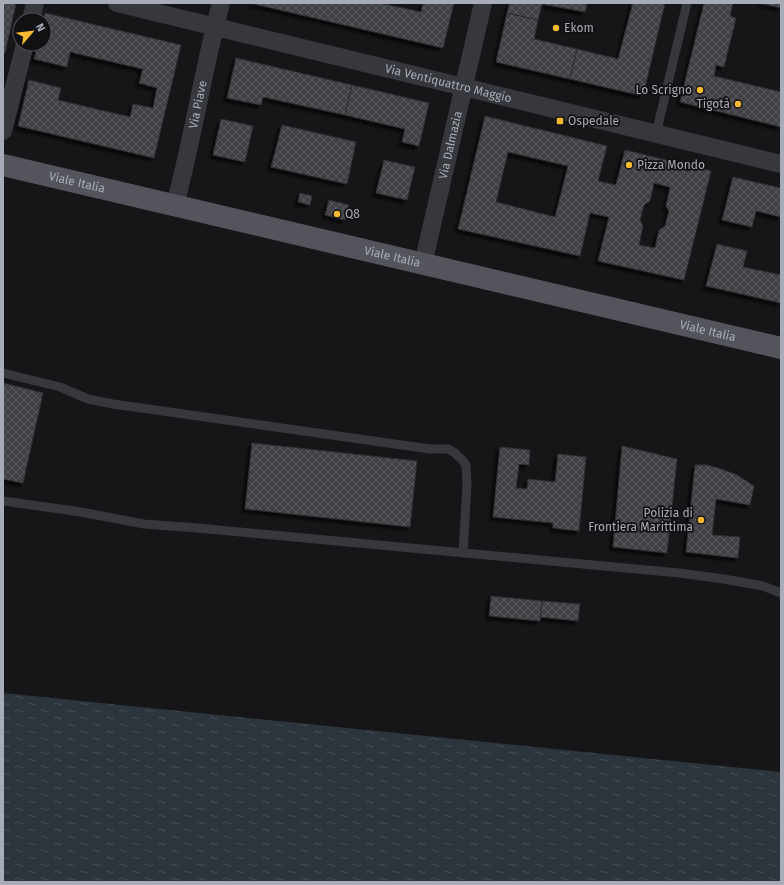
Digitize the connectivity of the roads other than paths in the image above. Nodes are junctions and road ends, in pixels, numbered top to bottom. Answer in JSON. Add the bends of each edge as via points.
{"nodes":[{"id":1,"x":117,"y":3,"type":"edge"},
{"id":2,"x":221,"y":3,"type":"edge"},
{"id":3,"x":483,"y":3,"type":"edge"},
{"id":4,"x":687,"y":3,"type":"edge"},
{"id":5,"x":214,"y":27,"type":"junction"},
{"id":6,"x":23,"y":52,"type":"edge"},
{"id":7,"x":463,"y":87,"type":"junction"},
{"id":8,"x":3,"y":131,"type":"edge"},
{"id":9,"x":656,"y":134,"type":"junction"},
{"id":10,"x":781,"y":164,"type":"edge"},
{"id":11,"x":3,"y":165,"type":"edge"},
{"id":12,"x":175,"y":205,"type":"junction"},
{"id":13,"x":423,"y":264,"type":"junction"},
{"id":14,"x":781,"y":348,"type":"edge"},
{"id":15,"x":3,"y":373,"type":"edge"},
{"id":16,"x":3,"y":501,"type":"edge"},
{"id":17,"x":463,"y":552,"type":"junction"},
{"id":18,"x":781,"y":593,"type":"edge"}],
"edges":[{"from":1,"to":5,"type":"street","name":"Via Ventiquattro Maggio"},
{"from":2,"to":5,"type":"street","name":"Via Piave"},
{"from":3,"to":7,"type":"street","name":"Via Dalmazia"},
{"from":4,"to":9,"type":"lane"},
{"from":5,"to":7,"type":"street","name":"Via Ventiquattro Maggio"},
{"from":5,"to":12,"type":"street","name":"Via Piave"},
{"from":6,"to":8,"type":"street"},
{"from":7,"to":9,"type":"street","name":"Via Ventiquattro Maggio"},
{"from":7,"to":13,"type":"street","name":"Via Dalmazia"},
{"from":9,"to":10,"type":"street","name":"Via Ventiquattro Maggio"},
{"from":11,"to":12,"type":"main road","name":"Viale Italia"},
{"from":12,"to":13,"type":"main road","name":"Viale Italia"},
{"from":13,"to":14,"type":"main road","name":"Viale Italia"},
{"from":15,"to":17,"type":"lane","via":[[113,404],[430,449],[448,449],[455,452],[466,465]]},
{"from":16,"to":17,"type":"lane","via":[[144,524]]},
{"from":17,"to":18,"type":"lane","via":[[678,572],[763,586]]}]}
